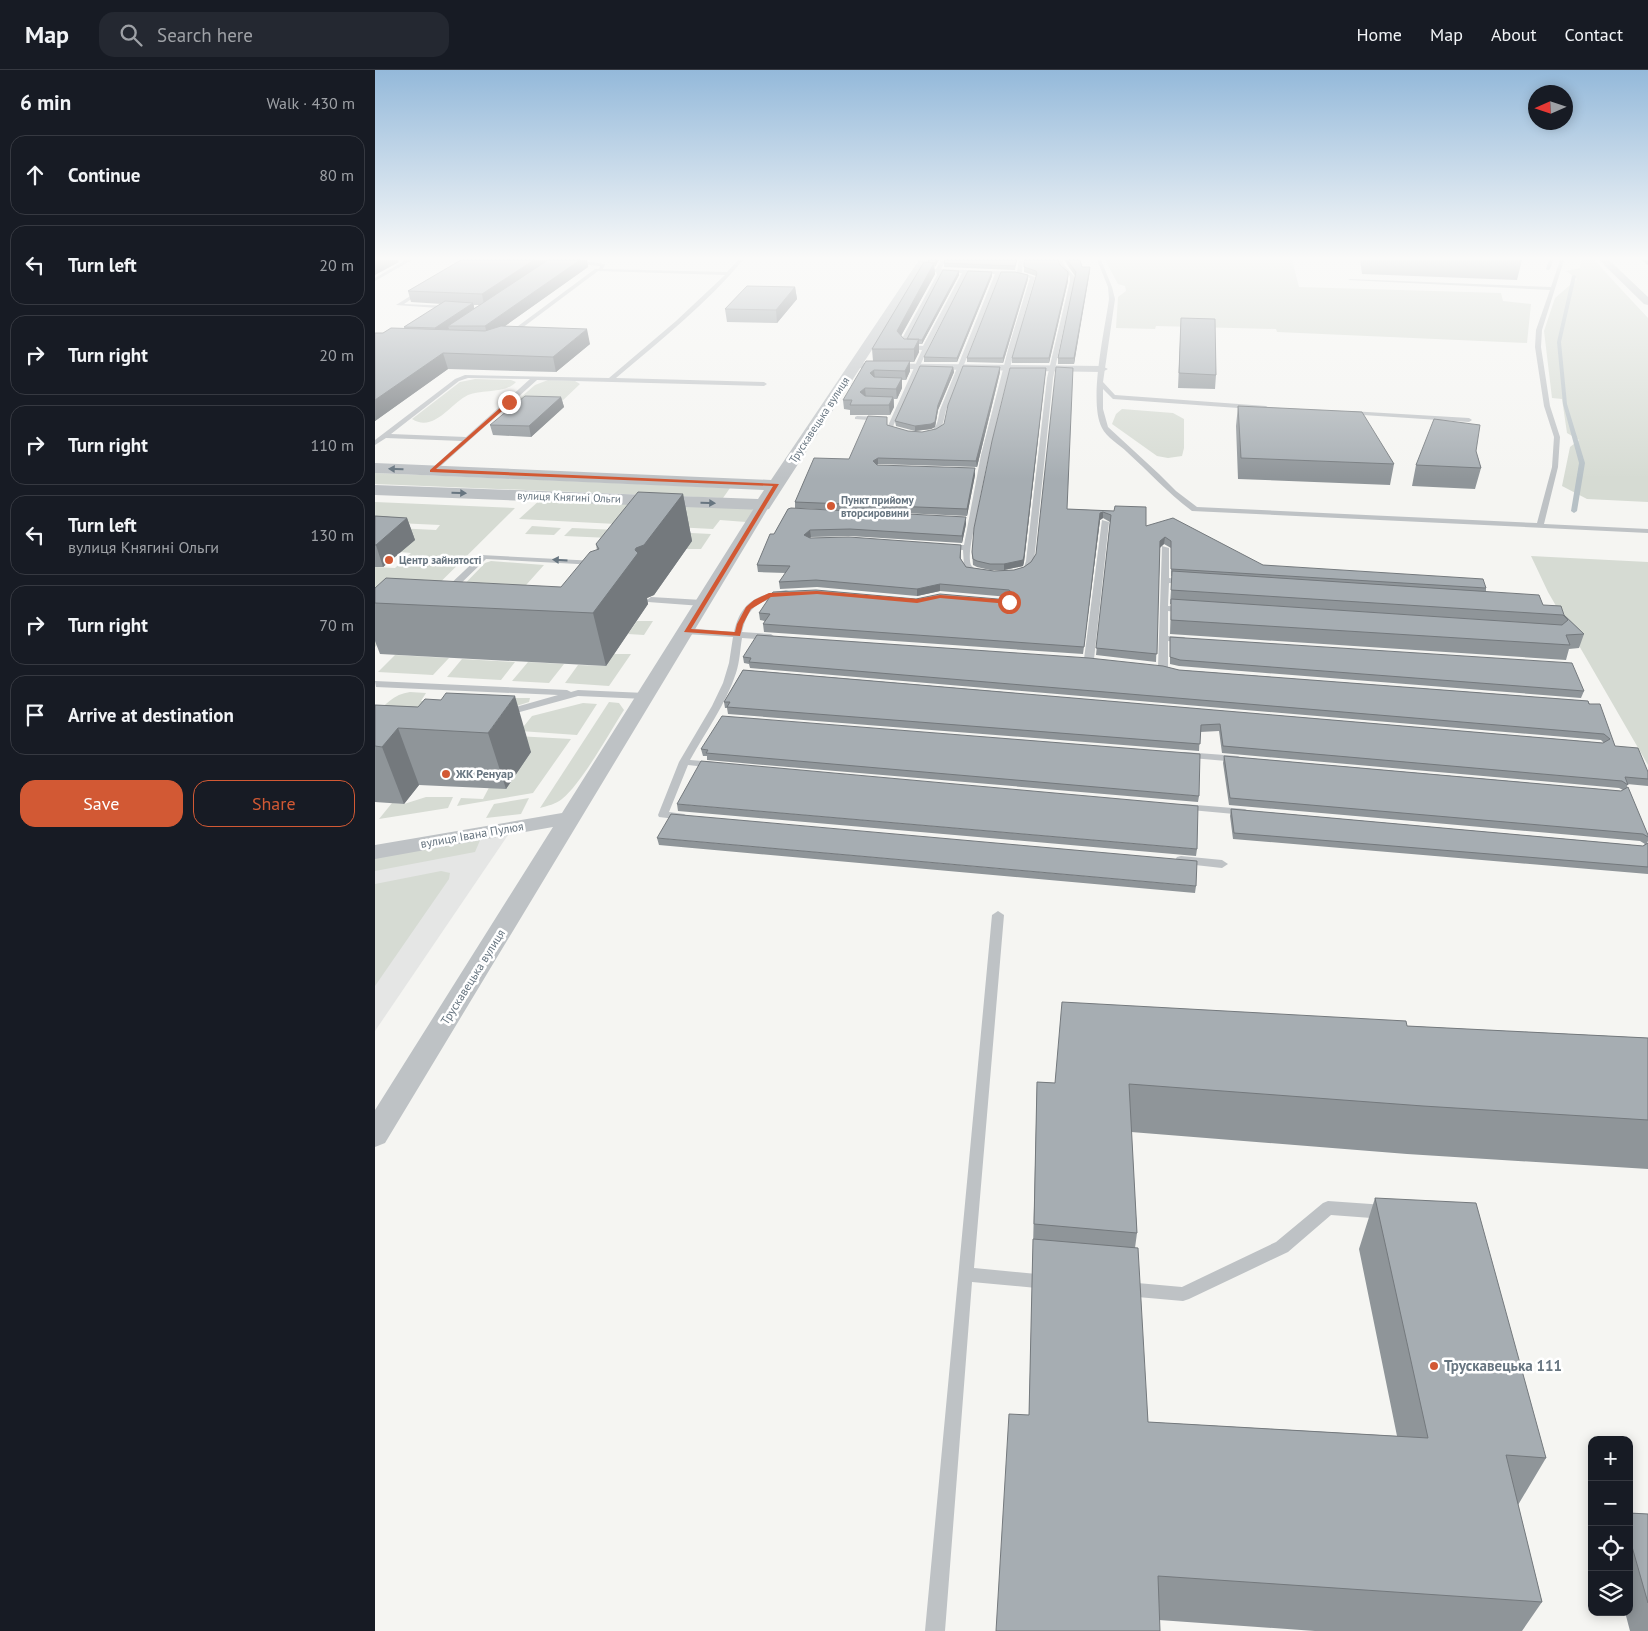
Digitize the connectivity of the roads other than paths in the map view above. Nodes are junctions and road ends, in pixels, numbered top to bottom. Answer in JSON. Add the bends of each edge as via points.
{"nodes":[{"id":1,"x":510,"y":333,"type":"edge"},
{"id":2,"x":663,"y":333,"type":"edge"},
{"id":3,"x":877,"y":333,"type":"edge"},
{"id":4,"x":908,"y":333,"type":"edge"},
{"id":5,"x":933,"y":333,"type":"edge"},
{"id":6,"x":974,"y":333,"type":"edge"},
{"id":7,"x":1017,"y":333,"type":"edge"},
{"id":8,"x":1060,"y":333,"type":"edge"},
{"id":9,"x":1106,"y":333,"type":"edge"},
{"id":10,"x":1539,"y":333,"type":"edge"},
{"id":11,"x":500,"y":340,"type":"edge"},
{"id":12,"x":925,"y":348,"type":"junction"},
{"id":13,"x":855,"y":366,"type":"junction"},
{"id":14,"x":917,"y":367,"type":"junction"},
{"id":15,"x":960,"y":368,"type":"junction"},
{"id":16,"x":1006,"y":368,"type":"junction"},
{"id":17,"x":1052,"y":369,"type":"junction"},
{"id":18,"x":1101,"y":369,"type":"junction"},
{"id":19,"x":535,"y":378,"type":"junction"},
{"id":20,"x":610,"y":380,"type":"junction"},
{"id":21,"x":1101,"y":382,"type":"junction"},
{"id":22,"x":764,"y":384,"type":"dead end"},
{"id":23,"x":901,"y":384,"type":"edge"},
{"id":24,"x":909,"y":384,"type":"junction"},
{"id":25,"x":892,"y":403,"type":"edge"},
{"id":26,"x":901,"y":403,"type":"junction"},
{"id":27,"x":1270,"y":408,"type":"edge"},
{"id":28,"x":1340,"y":412,"type":"edge"},
{"id":29,"x":857,"y":418,"type":"edge"},
{"id":30,"x":893,"y":420,"type":"junction"},
{"id":31,"x":1469,"y":420,"type":"dead end"},
{"id":32,"x":905,"y":433,"type":"edge"},
{"id":33,"x":923,"y":434,"type":"edge"},
{"id":34,"x":383,"y":436,"type":"junction"},
{"id":35,"x":468,"y":439,"type":"junction"},
{"id":36,"x":375,"y":443,"type":"edge"},
{"id":37,"x":375,"y":468,"type":"edge"},
{"id":38,"x":972,"y":470,"type":"edge"},
{"id":39,"x":432,"y":471,"type":"junction"},
{"id":40,"x":981,"y":471,"type":"junction"},
{"id":41,"x":777,"y":485,"type":"junction"},
{"id":42,"x":375,"y":490,"type":"edge"},
{"id":43,"x":763,"y":505,"type":"junction"},
{"id":44,"x":964,"y":519,"type":"edge"},
{"id":45,"x":973,"y":520,"type":"junction"},
{"id":46,"x":1105,"y":522,"type":"edge"},
{"id":47,"x":1540,"y":526,"type":"junction"},
{"id":48,"x":1648,"y":531,"type":"edge"},
{"id":49,"x":940,"y":547,"type":"edge"},
{"id":50,"x":967,"y":548,"type":"junction"},
{"id":51,"x":1165,"y":548,"type":"edge"},
{"id":52,"x":598,"y":572,"type":"edge"},
{"id":53,"x":987,"y":573,"type":"edge"},
{"id":54,"x":1012,"y":573,"type":"edge"},
{"id":55,"x":1164,"y":580,"type":"junction"},
{"id":56,"x":1194,"y":582,"type":"edge"},
{"id":57,"x":798,"y":593,"type":"edge"},
{"id":58,"x":444,"y":596,"type":"edge"},
{"id":59,"x":651,"y":600,"type":"dead end"},
{"id":60,"x":702,"y":603,"type":"junction"},
{"id":61,"x":1164,"y":608,"type":"junction"},
{"id":62,"x":1193,"y":610,"type":"edge"},
{"id":63,"x":686,"y":631,"type":"junction"},
{"id":64,"x":738,"y":634,"type":"junction"},
{"id":65,"x":777,"y":637,"type":"edge"},
{"id":66,"x":1163,"y":638,"type":"junction"},
{"id":67,"x":1193,"y":640,"type":"edge"},
{"id":68,"x":1089,"y":659,"type":"edge"},
{"id":69,"x":1162,"y":667,"type":"edge"},
{"id":70,"x":375,"y":684,"type":"edge"},
{"id":71,"x":578,"y":694,"type":"junction"},
{"id":72,"x":645,"y":696,"type":"junction"},
{"id":73,"x":495,"y":716,"type":"edge"},
{"id":74,"x":1177,"y":754,"type":"edge"},
{"id":75,"x":1245,"y":760,"type":"edge"},
{"id":76,"x":684,"y":762,"type":"junction"},
{"id":77,"x":724,"y":766,"type":"edge"},
{"id":78,"x":1170,"y":806,"type":"edge"},
{"id":79,"x":1258,"y":814,"type":"edge"},
{"id":80,"x":692,"y":817,"type":"edge"},
{"id":81,"x":569,"y":818,"type":"junction"},
{"id":82,"x":375,"y":852,"type":"edge"},
{"id":83,"x":1173,"y":859,"type":"edge"},
{"id":84,"x":1222,"y":864,"type":"dead end"},
{"id":85,"x":999,"y":915,"type":"dead end"},
{"id":86,"x":375,"y":1135,"type":"edge"},
{"id":87,"x":1403,"y":1213,"type":"edge"},
{"id":88,"x":965,"y":1274,"type":"junction"},
{"id":89,"x":1064,"y":1283,"type":"edge"},
{"id":90,"x":1114,"y":1288,"type":"edge"},
{"id":91,"x":935,"y":1631,"type":"edge"}],
"edges":[{"from":1,"to":11,"type":"lane"},
{"from":2,"to":20,"type":"lane"},
{"from":3,"to":13,"type":"street","name":"Трускавецька вулиця"},
{"from":4,"to":12,"type":"lane","via":[[902,344],[905,347]]},
{"from":5,"to":12,"type":"lane"},
{"from":6,"to":15,"type":"lane"},
{"from":7,"to":16,"type":"lane"},
{"from":8,"to":17,"type":"lane"},
{"from":9,"to":18,"type":"lane"},
{"from":10,"to":47,"type":"lane","via":[[1547,406],[1557,437],[1555,467]]},
{"from":12,"to":14,"type":"lane"},
{"from":13,"to":14,"type":"street"},
{"from":13,"to":41,"type":"street","name":"Трускавецька вулиця"},
{"from":14,"to":15,"type":"street"},
{"from":14,"to":24,"type":"lane"},
{"from":15,"to":16,"type":"street"},
{"from":15,"to":33,"type":"lane","via":[[943,410],[940,429],[933,434]]},
{"from":16,"to":17,"type":"street"},
{"from":16,"to":40,"type":"lane"},
{"from":17,"to":18,"type":"street"},
{"from":17,"to":54,"type":"lane","via":[[1030,561],[1027,568]]},
{"from":18,"to":21,"type":"lane"},
{"from":19,"to":20,"type":"lane"},
{"from":19,"to":34,"type":"lane","via":[[461,378]]},
{"from":19,"to":35,"type":"lane"},
{"from":20,"to":22,"type":"lane"},
{"from":21,"to":27,"type":"lane","via":[[1113,397]]},
{"from":21,"to":47,"type":"lane","via":[[1100,409],[1105,428],[1173,493],[1195,509]]},
{"from":23,"to":24,"type":"lane"},
{"from":24,"to":26,"type":"lane"},
{"from":25,"to":26,"type":"lane"},
{"from":26,"to":30,"type":"lane"},
{"from":28,"to":31,"type":"lane"},
{"from":29,"to":30,"type":"lane"},
{"from":30,"to":32,"type":"lane","via":[[890,428]]},
{"from":34,"to":35,"type":"lane"},
{"from":34,"to":36,"type":"lane"},
{"from":35,"to":39,"type":"lane"},
{"from":39,"to":37,"type":"street","name":"вулиця Княгині Ольги","one_way":true},
{"from":38,"to":40,"type":"lane"},
{"from":39,"to":41,"type":"street","name":"вулиця Княгині Ольги"},
{"from":40,"to":45,"type":"lane"},
{"from":41,"to":43,"type":"street","name":"Трускавецька вулиця"},
{"from":42,"to":43,"type":"street","name":"вулиця Княгині Ольги","one_way":true},
{"from":43,"to":60,"type":"street","name":"Трускавецька вулиця"},
{"from":44,"to":45,"type":"lane"},
{"from":45,"to":50,"type":"lane"},
{"from":46,"to":68,"type":"lane"},
{"from":47,"to":48,"type":"lane"},
{"from":49,"to":50,"type":"lane"},
{"from":50,"to":53,"type":"lane","via":[[966,566],[969,570]]},
{"from":51,"to":55,"type":"lane"},
{"from":52,"to":58,"type":"lane","one_way":true,"via":[[602,565],[591,562],[484,558]]},
{"from":55,"to":56,"type":"lane"},
{"from":55,"to":61,"type":"lane"},
{"from":57,"to":64,"type":"lane","via":[[769,595],[757,601],[748,608]]},
{"from":59,"to":60,"type":"lane"},
{"from":60,"to":63,"type":"street","name":"Трускавецька вулиця"},
{"from":61,"to":62,"type":"lane"},
{"from":61,"to":66,"type":"lane"},
{"from":63,"to":64,"type":"lane"},
{"from":63,"to":72,"type":"street","name":"Трускавецька вулиця"},
{"from":64,"to":65,"type":"lane"},
{"from":64,"to":76,"type":"lane","via":[[737,672],[716,717]]},
{"from":66,"to":67,"type":"lane"},
{"from":66,"to":69,"type":"lane"},
{"from":70,"to":71,"type":"lane"},
{"from":71,"to":72,"type":"lane"},
{"from":71,"to":73,"type":"lane"},
{"from":72,"to":81,"type":"street","name":"Трускавецька вулиця"},
{"from":74,"to":75,"type":"lane"},
{"from":76,"to":77,"type":"lane"},
{"from":76,"to":80,"type":"lane","via":[[663,815]]},
{"from":78,"to":79,"type":"lane"},
{"from":81,"to":82,"type":"street","name":"вулиця Івана Пулюя"},
{"from":81,"to":86,"type":"street","name":"Трускавецька вулиця"},
{"from":83,"to":84,"type":"lane"},
{"from":85,"to":88,"type":"lane"},
{"from":87,"to":90,"type":"lane","via":[[1328,1208],[1282,1247],[1183,1294]]},
{"from":88,"to":89,"type":"lane"},
{"from":88,"to":91,"type":"lane"}]}
